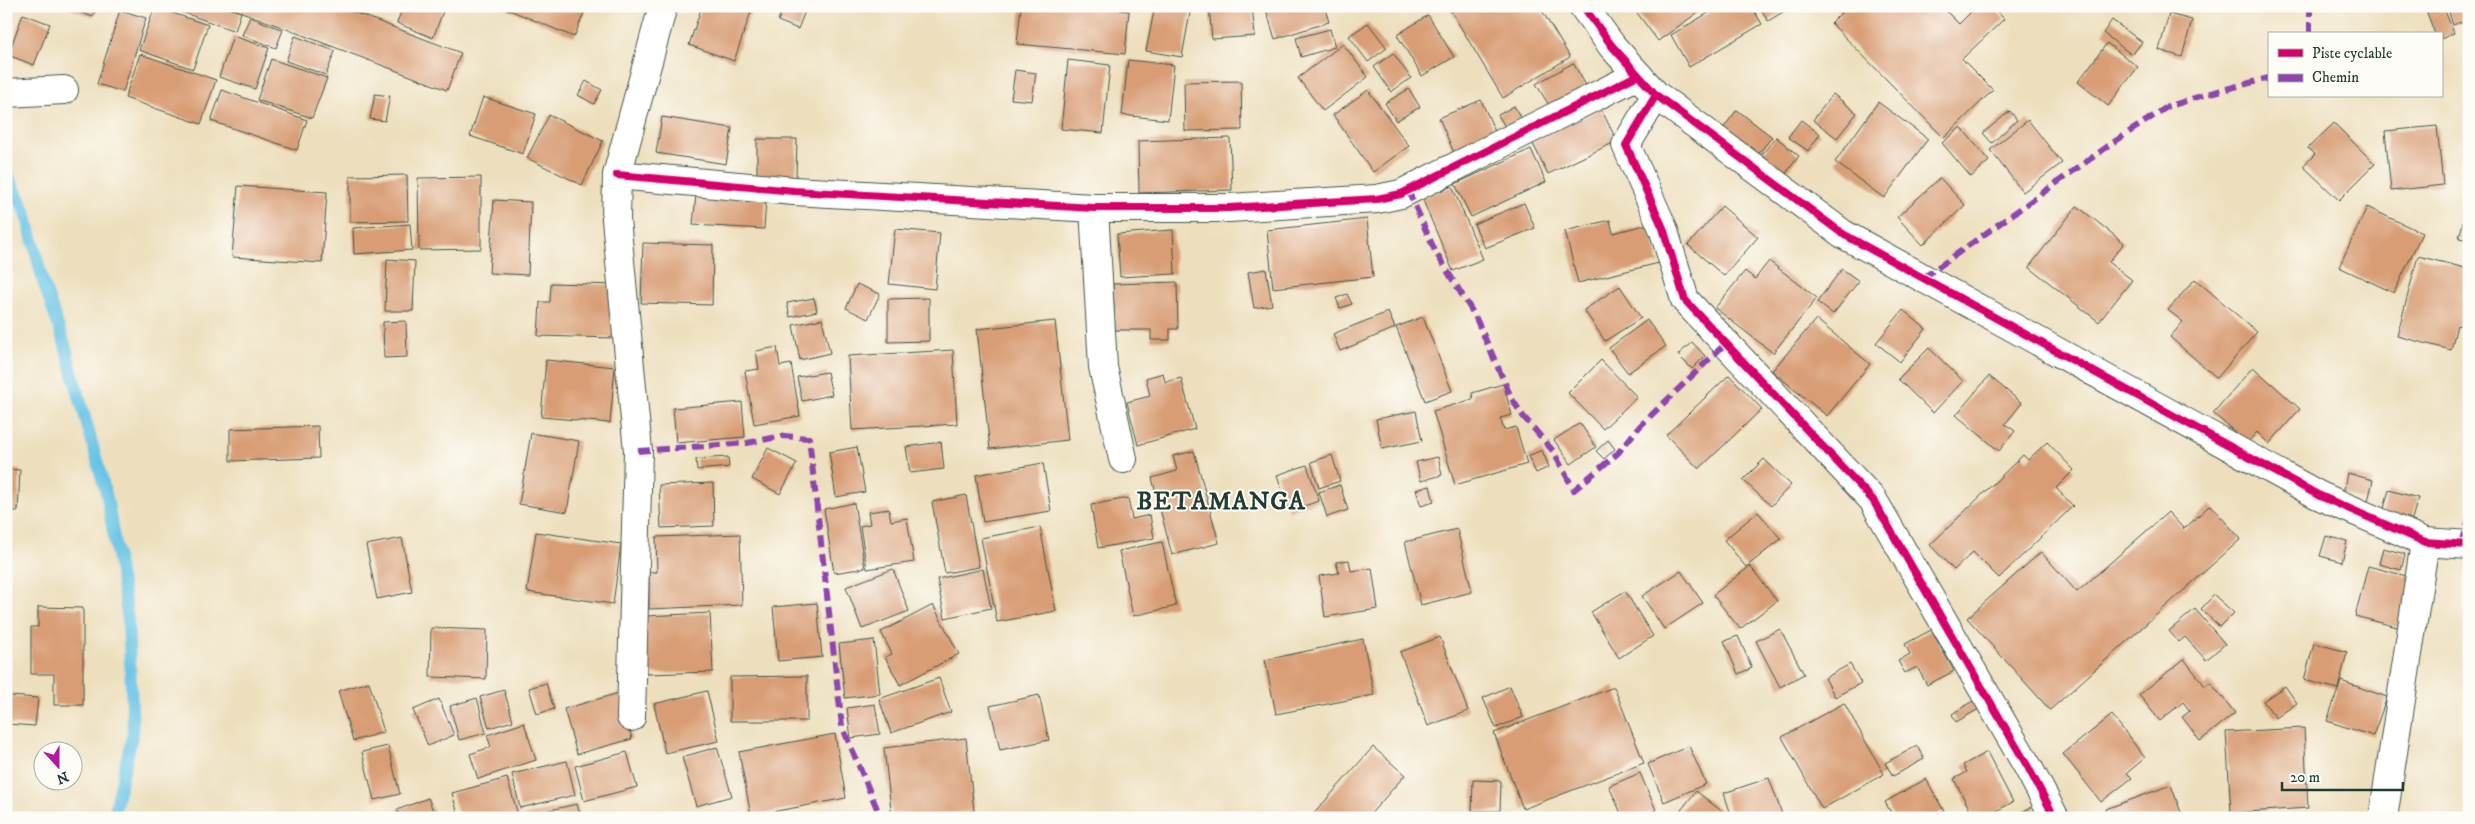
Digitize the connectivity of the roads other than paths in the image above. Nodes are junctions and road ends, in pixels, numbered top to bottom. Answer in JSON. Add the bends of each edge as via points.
{"nodes":[{"id":1,"x":663,"y":6,"type":"edge"},
{"id":2,"x":1583,"y":6,"type":"edge"},
{"id":3,"x":1638,"y":75,"type":"junction"},
{"id":4,"x":64,"y":90,"type":"dead end"},
{"id":5,"x":6,"y":93,"type":"edge"},
{"id":6,"x":1656,"y":95,"type":"junction"},
{"id":7,"x":617,"y":175,"type":"junction"},
{"id":8,"x":1094,"y":208,"type":"junction"},
{"id":9,"x":1123,"y":459,"type":"dead end"},
{"id":10,"x":2425,"y":542,"type":"junction"},
{"id":11,"x":2469,"y":545,"type":"edge"},
{"id":12,"x":631,"y":717,"type":"dead end"},
{"id":13,"x":2055,"y":818,"type":"edge"},
{"id":14,"x":2383,"y":818,"type":"edge"}],
"edges":[{"from":1,"to":7,"type":"street"},
{"from":2,"to":3,"type":"street"},
{"from":3,"to":6,"type":"street"},
{"from":3,"to":8,"type":"street","via":[[1401,194],[1377,199],[1229,208]]},
{"from":4,"to":5,"type":"street"},
{"from":6,"to":10,"type":"street","via":[[1843,234],[2318,495]]},
{"from":6,"to":13,"type":"street","via":[[1626,145],[1663,228],[1685,300],[1873,500]]},
{"from":7,"to":8,"type":"street","via":[[794,191]]},
{"from":7,"to":12,"type":"street","via":[[616,219],[638,451]]},
{"from":8,"to":9,"type":"street","via":[[1103,367]]},
{"from":10,"to":11,"type":"street"},
{"from":10,"to":14,"type":"street"}]}
